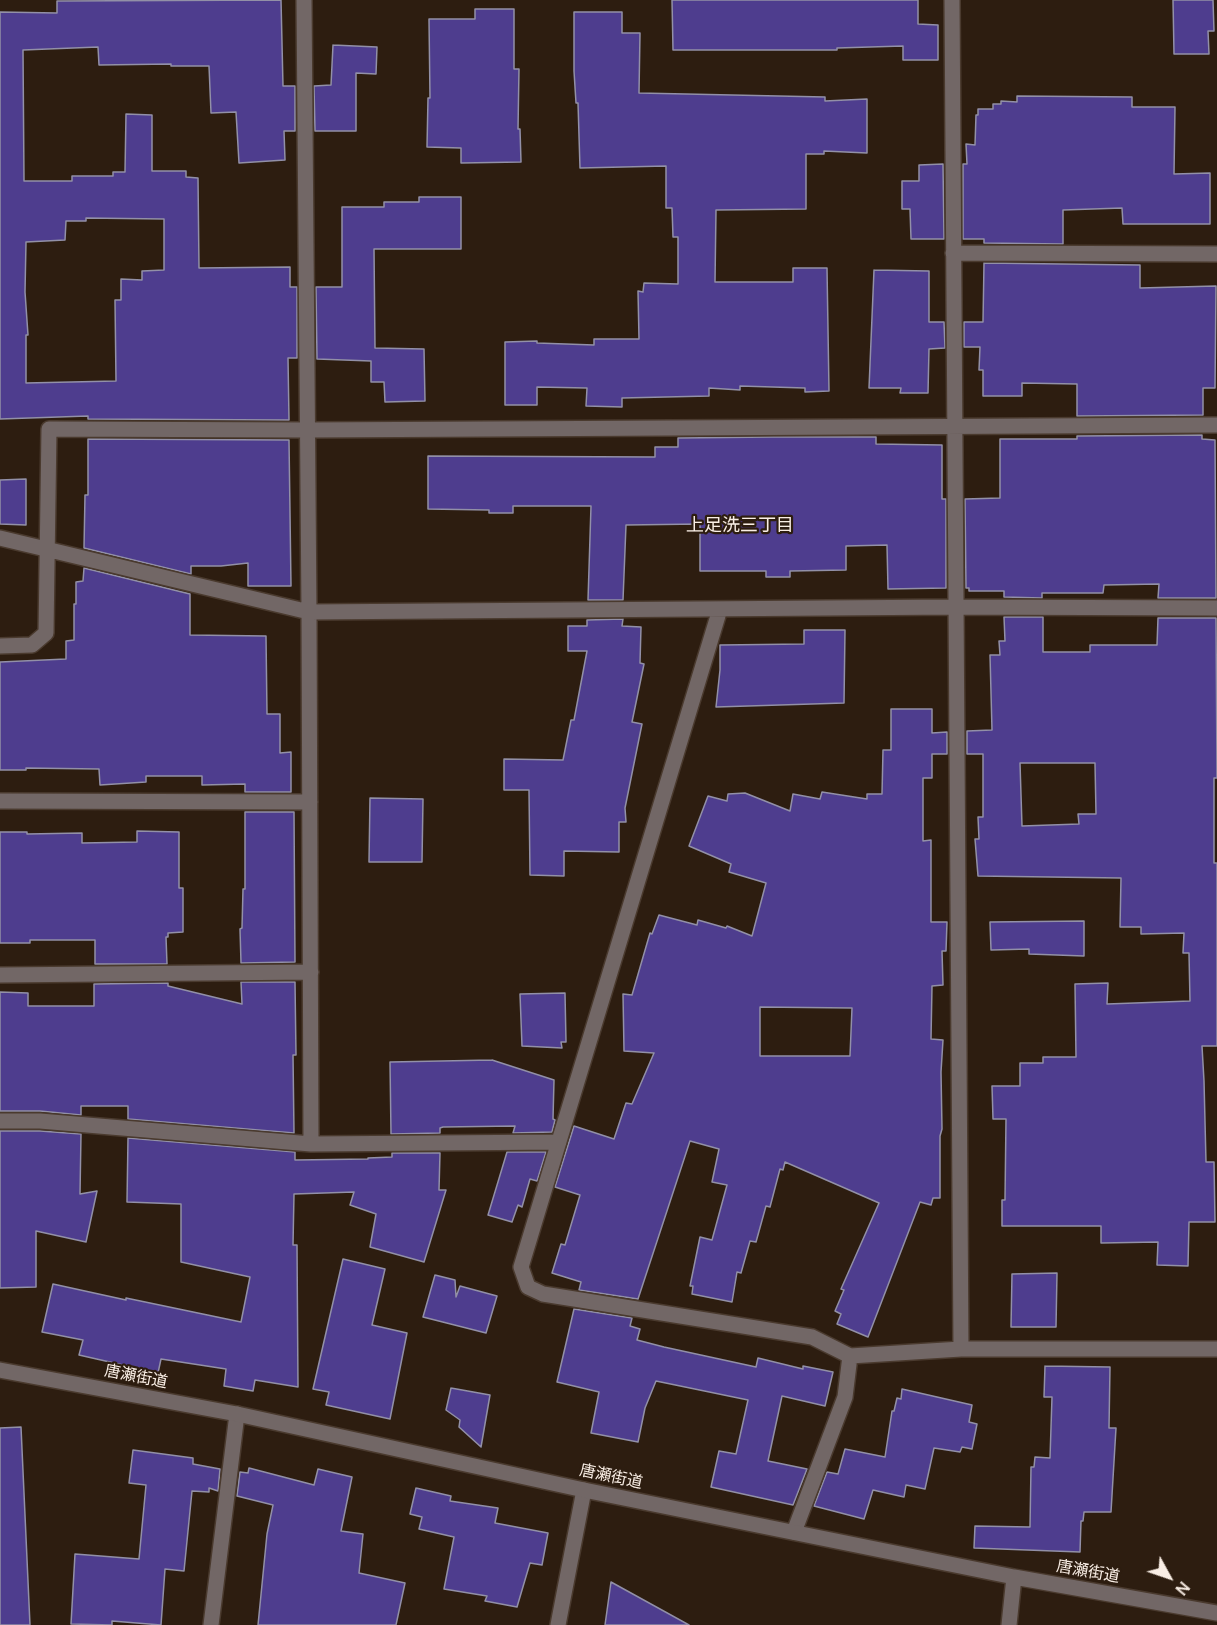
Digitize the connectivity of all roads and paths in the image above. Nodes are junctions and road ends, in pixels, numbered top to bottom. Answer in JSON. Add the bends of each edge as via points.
{"nodes":[{"id":1,"x":304,"y":0,"type":"edge"},
{"id":2,"x":952,"y":0,"type":"edge"},
{"id":3,"x":953,"y":253,"type":"junction"},
{"id":4,"x":1217,"y":254,"type":"edge"},
{"id":5,"x":1217,"y":425,"type":"edge"},
{"id":6,"x":954,"y":427,"type":"junction"},
{"id":7,"x":307,"y":430,"type":"junction"},
{"id":8,"x":0,"y":538,"type":"edge"},
{"id":9,"x":46,"y":549,"type":"junction"},
{"id":10,"x":955,"y":607,"type":"junction"},
{"id":11,"x":1217,"y":608,"type":"edge"},
{"id":12,"x":720,"y":609,"type":"junction"},
{"id":13,"x":309,"y":612,"type":"junction"},
{"id":14,"x":0,"y":646,"type":"edge"},
{"id":15,"x":0,"y":801,"type":"edge"},
{"id":16,"x":310,"y":802,"type":"junction"},
{"id":17,"x":311,"y":972,"type":"junction"},
{"id":18,"x":0,"y":975,"type":"edge"},
{"id":19,"x":0,"y":1120,"type":"edge"},
{"id":20,"x":559,"y":1142,"type":"junction"},
{"id":21,"x":311,"y":1144,"type":"junction"},
{"id":22,"x":961,"y":1349,"type":"junction"},
{"id":23,"x":1217,"y":1349,"type":"edge"},
{"id":24,"x":850,"y":1356,"type":"junction"},
{"id":25,"x":0,"y":1370,"type":"edge"},
{"id":26,"x":237,"y":1414,"type":"junction"},
{"id":27,"x":584,"y":1490,"type":"junction"},
{"id":28,"x":794,"y":1532,"type":"junction"},
{"id":29,"x":1014,"y":1576,"type":"junction"},
{"id":30,"x":1217,"y":1613,"type":"edge"},
{"id":31,"x":211,"y":1625,"type":"edge"},
{"id":32,"x":558,"y":1625,"type":"edge"},
{"id":33,"x":1009,"y":1625,"type":"edge"}],
"edges":[{"from":1,"to":7,"type":"street"},
{"from":2,"to":3,"type":"street"},
{"from":3,"to":4,"type":"street"},
{"from":3,"to":6,"type":"street"},
{"from":5,"to":6,"type":"street"},
{"from":6,"to":7,"type":"street"},
{"from":6,"to":10,"type":"street"},
{"from":7,"to":9,"type":"street","via":[[49,429]]},
{"from":7,"to":13,"type":"street"},
{"from":8,"to":9,"type":"street"},
{"from":9,"to":13,"type":"street"},
{"from":9,"to":14,"type":"street","via":[[46,633],[32,645]]},
{"from":10,"to":11,"type":"street"},
{"from":10,"to":12,"type":"street"},
{"from":10,"to":22,"type":"street"},
{"from":12,"to":13,"type":"street"},
{"from":12,"to":20,"type":"street"},
{"from":13,"to":16,"type":"street"},
{"from":15,"to":16,"type":"street"},
{"from":16,"to":17,"type":"street"},
{"from":17,"to":18,"type":"street"},
{"from":17,"to":21,"type":"street"},
{"from":19,"to":21,"type":"street","via":[[40,1120]]},
{"from":20,"to":21,"type":"street"},
{"from":20,"to":24,"type":"street","via":[[521,1267],[528,1287],[543,1294],[812,1337]]},
{"from":22,"to":23,"type":"street"},
{"from":22,"to":24,"type":"street"},
{"from":24,"to":28,"type":"street","via":[[845,1397]]},
{"from":25,"to":26,"type":"street","name":"唐瀬街道"},
{"from":26,"to":27,"type":"street","name":"唐瀬街道"},
{"from":26,"to":31,"type":"street"},
{"from":27,"to":28,"type":"street","name":"唐瀬街道"},
{"from":27,"to":32,"type":"street"},
{"from":28,"to":29,"type":"street","name":"唐瀬街道"},
{"from":29,"to":30,"type":"street","name":"唐瀬街道"},
{"from":29,"to":33,"type":"street"}]}
